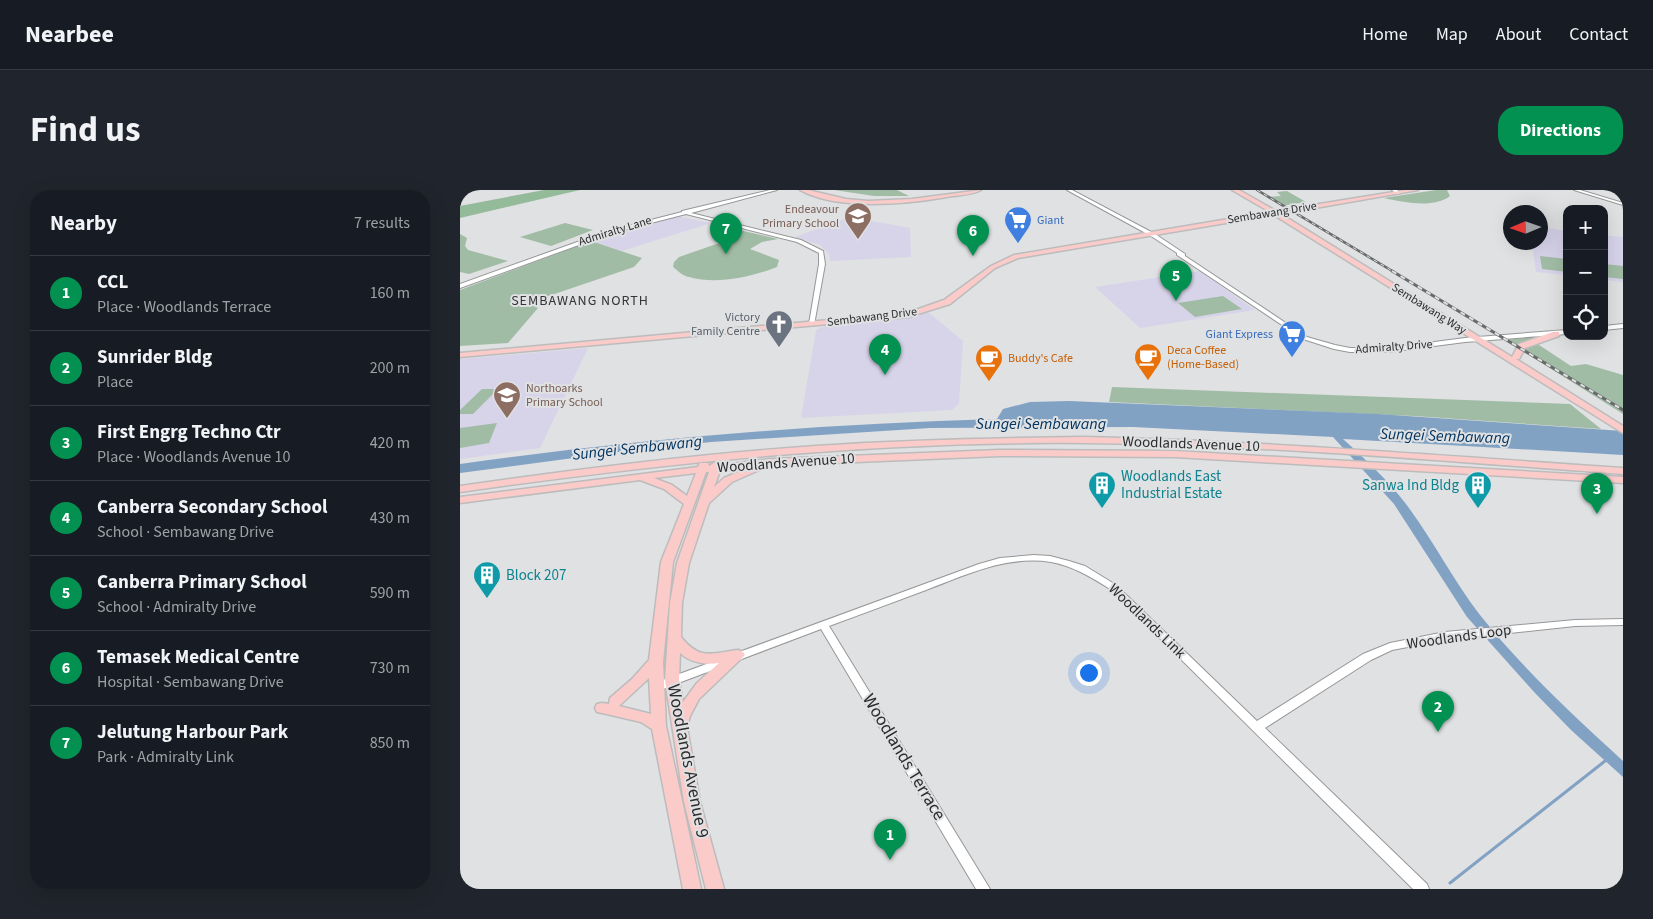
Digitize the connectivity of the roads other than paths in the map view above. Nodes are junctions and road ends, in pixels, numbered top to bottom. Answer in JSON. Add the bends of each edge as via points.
{"nodes":[{"id":1,"x":775,"y":190,"type":"edge"},
{"id":2,"x":803,"y":190,"type":"edge"},
{"id":3,"x":813,"y":190,"type":"edge"},
{"id":4,"x":965,"y":190,"type":"edge"},
{"id":5,"x":978,"y":190,"type":"edge"},
{"id":6,"x":1069,"y":190,"type":"edge"},
{"id":7,"x":1075,"y":190,"type":"edge"},
{"id":8,"x":1235,"y":190,"type":"edge"},
{"id":9,"x":1242,"y":190,"type":"edge"},
{"id":10,"x":1414,"y":190,"type":"edge"},
{"id":11,"x":1576,"y":190,"type":"edge"},
{"id":12,"x":1581,"y":190,"type":"edge"},
{"id":13,"x":1399,"y":191,"type":"edge"},
{"id":14,"x":1384,"y":192,"type":"edge"},
{"id":15,"x":1623,"y":203,"type":"edge"},
{"id":16,"x":1262,"y":205,"type":"junction"},
{"id":17,"x":1276,"y":211,"type":"junction"},
{"id":18,"x":683,"y":212,"type":"junction"},
{"id":19,"x":1255,"y":215,"type":"junction"},
{"id":20,"x":1287,"y":220,"type":"junction"},
{"id":21,"x":1149,"y":233,"type":"junction"},
{"id":22,"x":1311,"y":233,"type":"junction"},
{"id":23,"x":460,"y":286,"type":"edge"},
{"id":24,"x":813,"y":322,"type":"junction"},
{"id":25,"x":1608,"y":324,"type":"edge"},
{"id":26,"x":1623,"y":324,"type":"edge"},
{"id":27,"x":1608,"y":327,"type":"edge"},
{"id":28,"x":1563,"y":328,"type":"edge"},
{"id":29,"x":1563,"y":333,"type":"edge"},
{"id":30,"x":1556,"y":334,"type":"junction"},
{"id":31,"x":1479,"y":338,"type":"junction"},
{"id":32,"x":460,"y":354,"type":"edge"},
{"id":33,"x":1516,"y":357,"type":"junction"},
{"id":34,"x":1616,"y":421,"type":"edge"},
{"id":35,"x":1623,"y":430,"type":"edge"},
{"id":36,"x":719,"y":457,"type":"junction"},
{"id":37,"x":706,"y":459,"type":"junction"},
{"id":38,"x":771,"y":462,"type":"junction"},
{"id":39,"x":715,"y":469,"type":"junction"},
{"id":40,"x":702,"y":470,"type":"junction"},
{"id":41,"x":1623,"y":471,"type":"edge"},
{"id":42,"x":637,"y":476,"type":"junction"},
{"id":43,"x":1623,"y":480,"type":"edge"},
{"id":44,"x":460,"y":490,"type":"edge"},
{"id":45,"x":460,"y":500,"type":"edge"},
{"id":46,"x":695,"y":504,"type":"junction"},
{"id":47,"x":1623,"y":622,"type":"edge"},
{"id":48,"x":823,"y":624,"type":"junction"},
{"id":49,"x":674,"y":638,"type":"junction"},
{"id":50,"x":738,"y":655,"type":"junction"},
{"id":51,"x":656,"y":662,"type":"junction"},
{"id":52,"x":672,"y":680,"type":"junction"},
{"id":53,"x":656,"y":687,"type":"junction"},
{"id":54,"x":660,"y":726,"type":"junction"},
{"id":55,"x":1257,"y":727,"type":"junction"},
{"id":56,"x":680,"y":731,"type":"junction"},
{"id":57,"x":692,"y":889,"type":"edge"},
{"id":58,"x":715,"y":889,"type":"edge"},
{"id":59,"x":984,"y":889,"type":"edge"},
{"id":60,"x":1422,"y":889,"type":"edge"}],
"edges":[{"from":1,"to":18,"type":"street","name":"Admiralty Lane"},
{"from":2,"to":5,"type":"main road","via":[[838,199],[872,202],[916,200]]},
{"from":3,"to":4,"type":"main road","via":[[872,200],[912,199]]},
{"from":6,"to":21,"type":"street","name":"Admiralty Drive"},
{"from":7,"to":21,"type":"street","name":"Admiralty Drive"},
{"from":8,"to":16,"type":"main road","name":"Sembawang Way"},
{"from":9,"to":17,"type":"main road","name":"Sembawang Way"},
{"from":10,"to":13,"type":"main road","name":"Sembawang Drive"},
{"from":11,"to":15,"type":"street"},
{"from":12,"to":15,"type":"street"},
{"from":13,"to":14,"type":"main road","name":"Sembawang Drive"},
{"from":13,"to":17,"type":"main road","name":"Sembawang Drive"},
{"from":14,"to":17,"type":"main road","name":"Sembawang Drive"},
{"from":16,"to":17,"type":"main road","name":"Sembawang Way"},
{"from":16,"to":19,"type":"main road"},
{"from":17,"to":19,"type":"main road","name":"Sembawang Drive"},
{"from":17,"to":20,"type":"main road","name":"Sembawang Way"},
{"from":17,"to":22,"type":"main road","name":"Sembawang Way"},
{"from":18,"to":23,"type":"street","name":"Admiralty Lane","via":[[597,236]]},
{"from":18,"to":24,"type":"street","via":[[817,248],[823,257]]},
{"from":19,"to":20,"type":"main road"},
{"from":19,"to":21,"type":"main road","name":"Sembawang Drive"},
{"from":20,"to":22,"type":"main road","name":"Sembawang Way"},
{"from":21,"to":24,"type":"main road","name":"Sembawang Drive","via":[[1016,256],[993,267],[947,302],[920,312],[880,319]]},
{"from":21,"to":31,"type":"street","name":"Admiralty Drive","via":[[1305,338],[1350,350],[1388,350]]},
{"from":22,"to":31,"type":"main road","name":"Sembawang Way"},
{"from":22,"to":31,"type":"main road","name":"Sembawang Way"},
{"from":24,"to":32,"type":"main road","name":"Sembawang Drive"},
{"from":25,"to":26,"type":"street"},
{"from":26,"to":27,"type":"street"},
{"from":28,"to":31,"type":"street"},
{"from":29,"to":30,"type":"street"},
{"from":30,"to":31,"type":"street"},
{"from":30,"to":33,"type":"main road","via":[[1522,346]]},
{"from":31,"to":33,"type":"main road","name":"Sembawang Way"},
{"from":31,"to":34,"type":"main road","name":"Sembawang Way"},
{"from":33,"to":34,"type":"main road","name":"Sembawang Way"},
{"from":34,"to":35,"type":"main road","name":"Sembawang Way"},
{"from":36,"to":37,"type":"main road","name":"Woodlands Avenue 10"},
{"from":36,"to":39,"type":"main road","name":"Woodlands Avenue 9"},
{"from":36,"to":41,"type":"main road","name":"Woodlands Avenue 10","via":[[1000,441],[1172,442]]},
{"from":37,"to":40,"type":"main road","name":"Woodlands Avenue 9"},
{"from":37,"to":44,"type":"main road","name":"Woodlands Avenue 10"},
{"from":38,"to":39,"type":"main road","name":"Woodlands Avenue 10"},
{"from":38,"to":43,"type":"main road","name":"Woodlands Avenue 10","via":[[999,453],[1175,454]]},
{"from":38,"to":46,"type":"main road","via":[[728,480]]},
{"from":39,"to":40,"type":"main road","name":"Woodlands Avenue 10"},
{"from":39,"to":46,"type":"main road","name":"Woodlands Avenue 9"},
{"from":40,"to":42,"type":"main road","name":"Woodlands Avenue 10"},
{"from":40,"to":46,"type":"main road","name":"Woodlands Avenue 9"},
{"from":42,"to":45,"type":"main road","name":"Woodlands Avenue 10"},
{"from":42,"to":46,"type":"main road","via":[[668,487]]},
{"from":46,"to":49,"type":"main road","name":"Woodlands Avenue 9","via":[[676,603]]},
{"from":46,"to":51,"type":"main road","name":"Woodlands Avenue 9","via":[[667,562]]},
{"from":47,"to":55,"type":"street","name":"Woodlands Loop","via":[[1479,632],[1390,647],[1366,657]]},
{"from":48,"to":50,"type":"street","name":"Woodlands Link"},
{"from":48,"to":55,"type":"street","name":"Woodlands Link","via":[[1001,560],[1051,558],[1073,564],[1113,587]]},
{"from":48,"to":59,"type":"street","name":"Woodlands Terrace"},
{"from":49,"to":50,"type":"main road","via":[[684,652],[695,658],[718,659]]},
{"from":49,"to":52,"type":"main road","name":"Woodlands Avenue 9"},
{"from":50,"to":52,"type":"street","name":"Woodlands Link"},
{"from":50,"to":56,"type":"main road","via":[[695,696],[682,719]]},
{"from":51,"to":53,"type":"main road","name":"Woodlands Avenue 9"},
{"from":51,"to":54,"type":"main road","via":[[637,683],[609,705],[645,717]]},
{"from":52,"to":53,"type":"street","name":"Woodlands Link"},
{"from":52,"to":56,"type":"main road","name":"Woodlands Avenue 9"},
{"from":53,"to":54,"type":"main road","name":"Woodlands Avenue 9"},
{"from":54,"to":57,"type":"main road","name":"Woodlands Avenue 9"},
{"from":55,"to":60,"type":"street","name":"Woodlands Link"},
{"from":56,"to":58,"type":"main road","name":"Woodlands Avenue 9","via":[[692,802]]}]}
